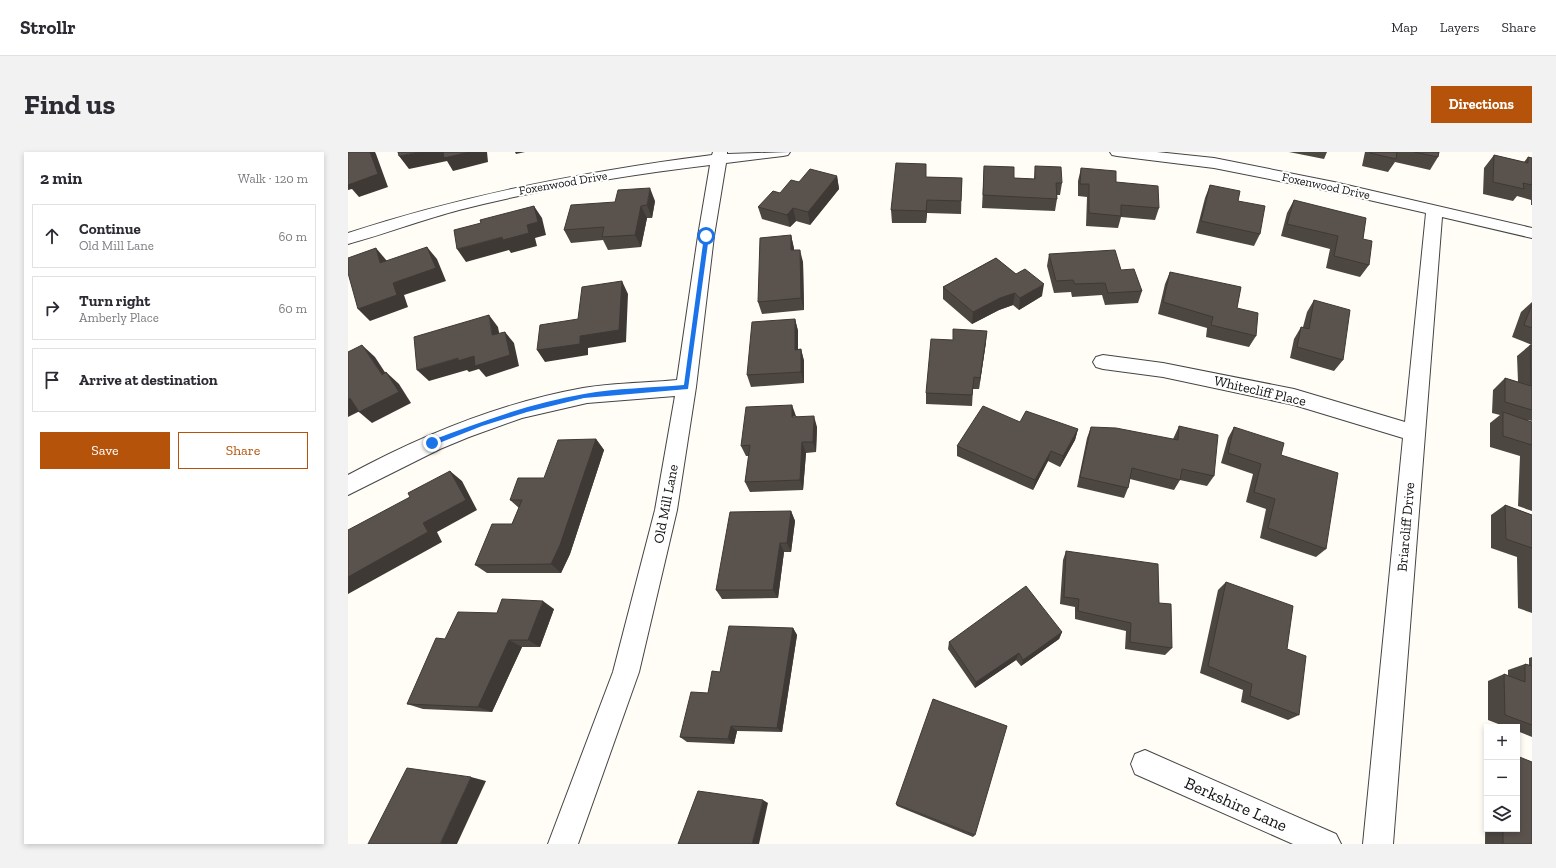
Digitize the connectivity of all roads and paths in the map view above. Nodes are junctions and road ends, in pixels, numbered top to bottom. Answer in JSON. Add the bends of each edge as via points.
{"nodes":[{"id":1,"x":782,"y":152,"type":"edge"},
{"id":2,"x":1117,"y":152,"type":"edge"},
{"id":3,"x":720,"y":155,"type":"edge"},
{"id":4,"x":1434,"y":210,"type":"junction"},
{"id":5,"x":1532,"y":233,"type":"edge"},
{"id":6,"x":348,"y":239,"type":"edge"},
{"id":7,"x":1103,"y":362,"type":"dead end"},
{"id":8,"x":686,"y":387,"type":"junction"},
{"id":9,"x":1414,"y":433,"type":"junction"},
{"id":10,"x":348,"y":486,"type":"edge"},
{"id":11,"x":1145,"y":764,"type":"dead end"},
{"id":12,"x":563,"y":844,"type":"edge"},
{"id":13,"x":1326,"y":844,"type":"edge"},
{"id":14,"x":1378,"y":844,"type":"edge"}],
"edges":[{"from":1,"to":3,"type":"street","name":"Foxenwood Drive"},
{"from":2,"to":4,"type":"street","name":"Foxenwood Drive","via":[[1214,163]]},
{"from":3,"to":6,"type":"street","name":"Foxenwood Drive","via":[[508,193],[442,209]]},
{"from":3,"to":8,"type":"street","name":"Old Mill Lane","via":[[706,236]]},
{"from":4,"to":5,"type":"street","name":"Foxenwood Drive"},
{"from":4,"to":9,"type":"street","name":"Briarcliff Drive"},
{"from":7,"to":9,"type":"street","name":"Whitecliff Place","via":[[1163,370],[1294,397]]},
{"from":8,"to":10,"type":"street","via":[[584,396],[527,410],[480,424],[432,443]]},
{"from":8,"to":12,"type":"street","name":"Old Mill Lane","via":[[666,510],[626,672]]},
{"from":9,"to":14,"type":"street","name":"Briarcliff Drive"},
{"from":11,"to":13,"type":"street","name":"Berkshire Lane"}]}
